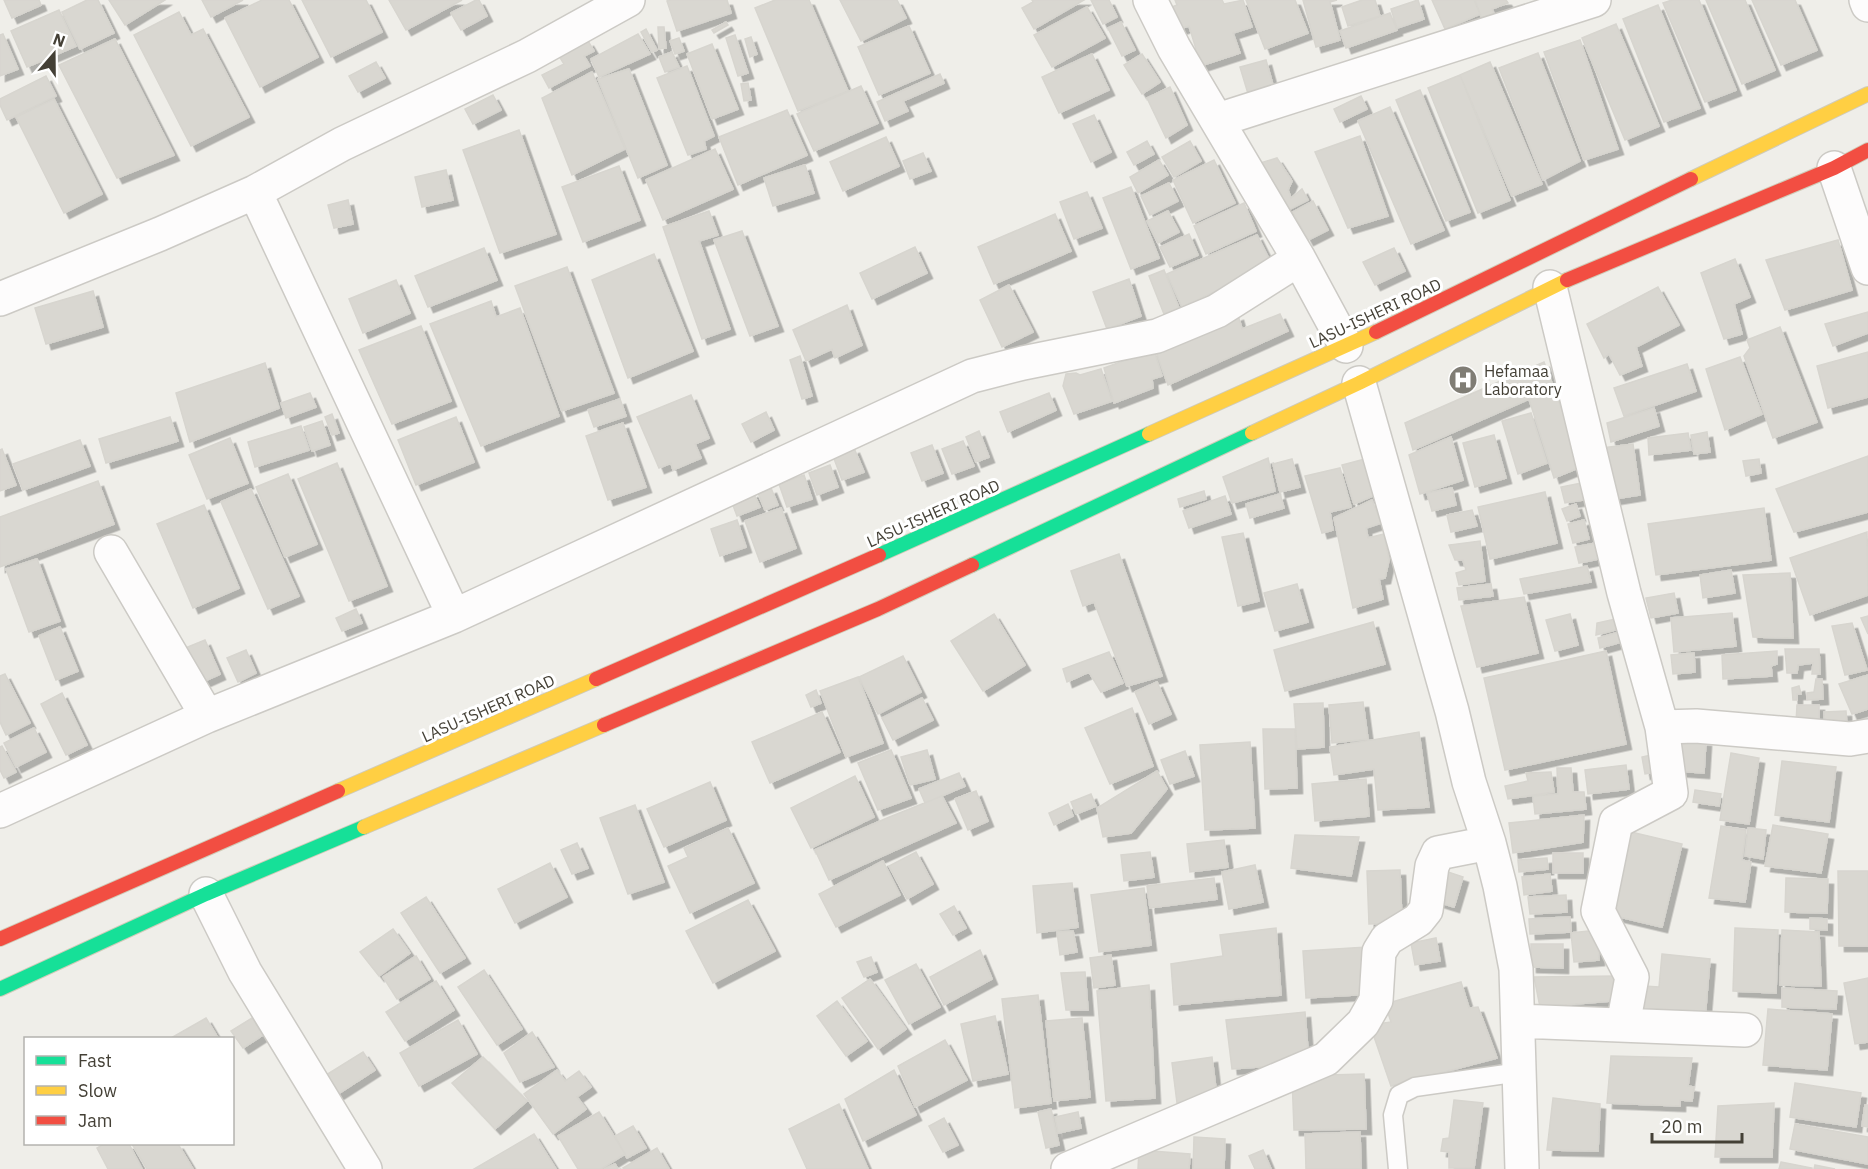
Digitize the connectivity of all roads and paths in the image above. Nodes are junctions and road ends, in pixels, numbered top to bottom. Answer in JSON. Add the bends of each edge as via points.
{"nodes":[{"id":1,"x":628,"y":0,"type":"edge"},
{"id":2,"x":1150,"y":0,"type":"edge"},
{"id":3,"x":1594,"y":0,"type":"edge"},
{"id":4,"x":1866,"y":0,"type":"edge"},
{"id":5,"x":1868,"y":5,"type":"edge"},
{"id":6,"x":1868,"y":94,"type":"edge"},
{"id":7,"x":1218,"y":120,"type":"junction"},
{"id":8,"x":1868,"y":150,"type":"edge"},
{"id":9,"x":1834,"y":168,"type":"junction"},
{"id":10,"x":255,"y":192,"type":"junction"},
{"id":11,"x":1299,"y":259,"type":"junction"},
{"id":12,"x":1868,"y":268,"type":"edge"},
{"id":13,"x":1550,"y":287,"type":"junction"},
{"id":14,"x":0,"y":299,"type":"edge"},
{"id":15,"x":1346,"y":346,"type":"junction"},
{"id":16,"x":1359,"y":383,"type":"junction"},
{"id":17,"x":111,"y":552,"type":"dead end"},
{"id":18,"x":454,"y":616,"type":"junction"},
{"id":19,"x":207,"y":716,"type":"junction"},
{"id":20,"x":1662,"y":727,"type":"junction"},
{"id":21,"x":1868,"y":736,"type":"edge"},
{"id":22,"x":0,"y":811,"type":"edge"},
{"id":23,"x":1489,"y":843,"type":"junction"},
{"id":24,"x":206,"y":894,"type":"junction"},
{"id":25,"x":0,"y":939,"type":"edge"},
{"id":26,"x":0,"y":989,"type":"edge"},
{"id":27,"x":1518,"y":1021,"type":"junction"},
{"id":28,"x":1623,"y":1025,"type":"junction"},
{"id":29,"x":1745,"y":1030,"type":"dead end"},
{"id":30,"x":1520,"y":1072,"type":"junction"},
{"id":31,"x":365,"y":1169,"type":"edge"},
{"id":32,"x":1068,"y":1169,"type":"edge"},
{"id":33,"x":1398,"y":1169,"type":"edge"},
{"id":34,"x":1522,"y":1169,"type":"edge"}],
"edges":[{"from":1,"to":10,"type":"street","via":[[527,56],[342,144]]},
{"from":2,"to":7,"type":"street"},
{"from":3,"to":7,"type":"street"},
{"from":4,"to":5,"type":"street"},
{"from":6,"to":15,"type":"main road","name":"LASU-ISHERI ROAD","via":[[1743,161]]},
{"from":7,"to":11,"type":"street"},
{"from":8,"to":9,"type":"main road"},
{"from":9,"to":12,"type":"street"},
{"from":9,"to":13,"type":"main road","via":[[1759,193]]},
{"from":10,"to":14,"type":"street"},
{"from":10,"to":18,"type":"street"},
{"from":11,"to":15,"type":"street"},
{"from":11,"to":18,"type":"street","via":[[1217,311],[1156,336],[972,376]]},
{"from":13,"to":16,"type":"main road"},
{"from":13,"to":20,"type":"street","via":[[1624,593]]},
{"from":15,"to":25,"type":"main road","name":"LASU-ISHERI ROAD","via":[[859,570]]},
{"from":16,"to":23,"type":"street"},
{"from":16,"to":24,"type":"main road","via":[[875,605]]},
{"from":17,"to":19,"type":"street"},
{"from":18,"to":19,"type":"street"},
{"from":19,"to":22,"type":"street"},
{"from":20,"to":21,"type":"street","via":[[1696,726],[1850,739]]},
{"from":20,"to":28,"type":"street","via":[[1671,793],[1616,822],[1598,911],[1632,977]]},
{"from":23,"to":27,"type":"street","via":[[1516,969]]},
{"from":23,"to":32,"type":"street","via":[[1438,853],[1432,866],[1426,910],[1418,920],[1387,939],[1379,952],[1376,1000],[1363,1023],[1326,1059]]},
{"from":24,"to":26,"type":"main road"},
{"from":24,"to":31,"type":"street","via":[[245,972]]},
{"from":27,"to":28,"type":"street"},
{"from":27,"to":30,"type":"street"},
{"from":28,"to":29,"type":"street"},
{"from":30,"to":33,"type":"lane","via":[[1415,1087],[1399,1095],[1393,1115]]},
{"from":30,"to":34,"type":"street"}]}
